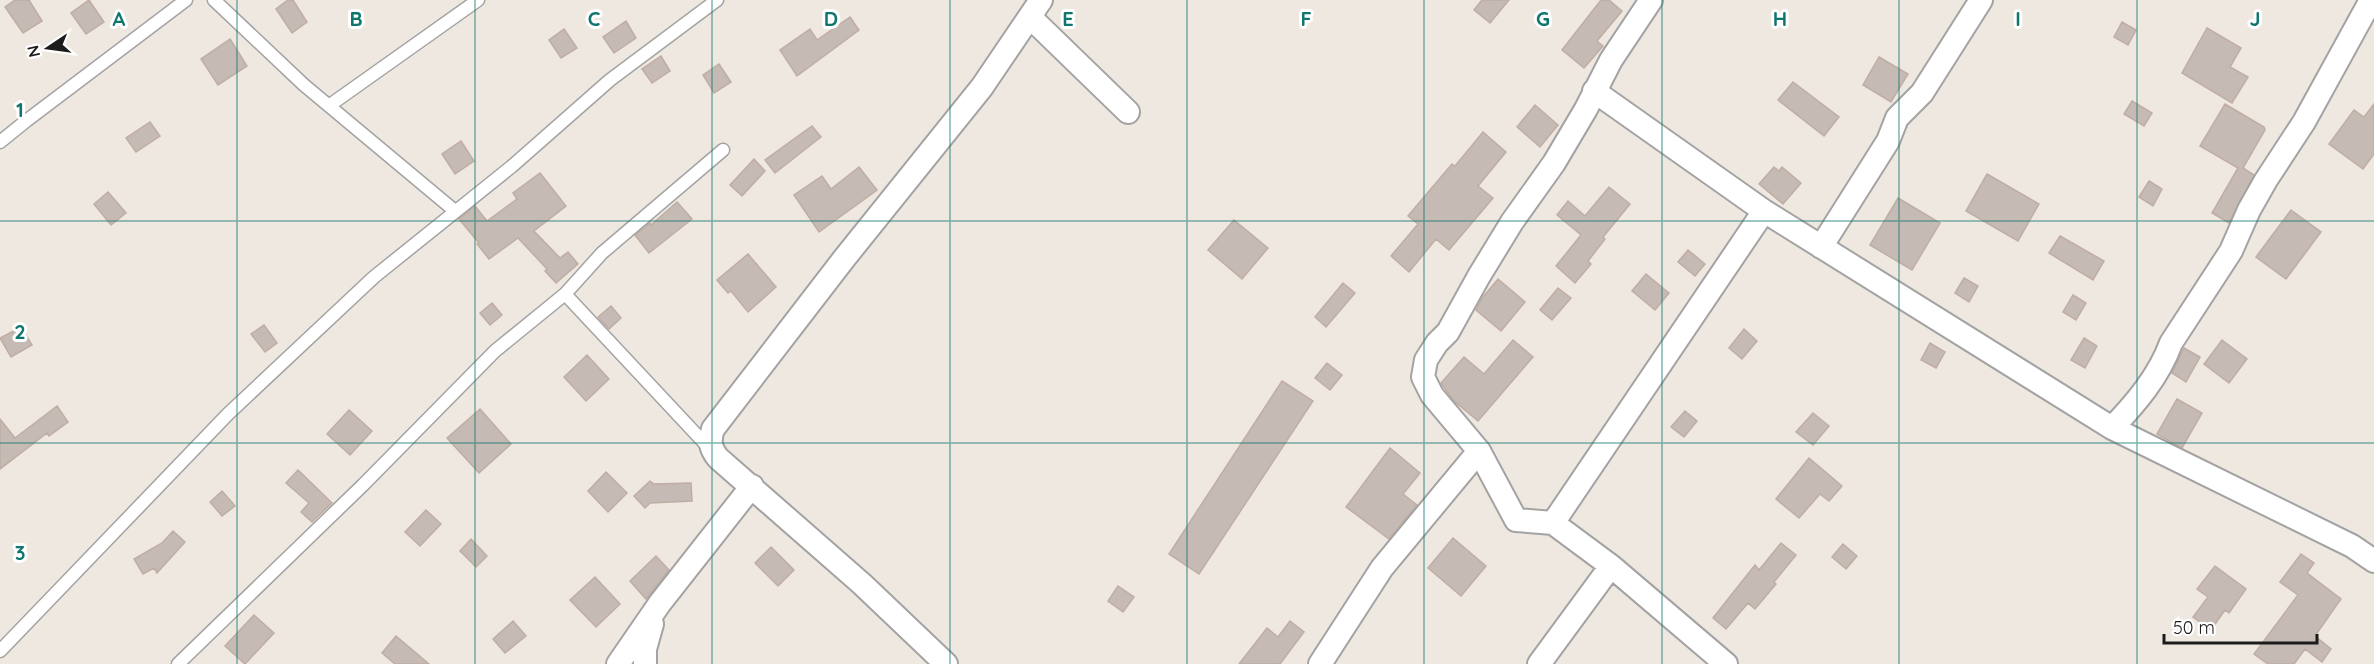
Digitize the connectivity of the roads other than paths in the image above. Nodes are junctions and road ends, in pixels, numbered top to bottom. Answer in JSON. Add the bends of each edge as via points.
{"nodes":[{"id":1,"x":186,"y":0,"type":"edge"},
{"id":2,"x":214,"y":0,"type":"edge"},
{"id":3,"x":478,"y":0,"type":"edge"},
{"id":4,"x":717,"y":0,"type":"edge"},
{"id":5,"x":1651,"y":0,"type":"edge"},
{"id":6,"x":1981,"y":0,"type":"edge"},
{"id":7,"x":2371,"y":0,"type":"edge"},
{"id":8,"x":1035,"y":9,"type":"edge"},
{"id":9,"x":1594,"y":92,"type":"junction"},
{"id":10,"x":330,"y":105,"type":"junction"},
{"id":11,"x":1128,"y":112,"type":"dead end"},
{"id":12,"x":0,"y":142,"type":"edge"},
{"id":13,"x":723,"y":150,"type":"dead end"},
{"id":14,"x":1764,"y":210,"type":"junction"},
{"id":15,"x":455,"y":211,"type":"junction"},
{"id":16,"x":1821,"y":247,"type":"junction"},
{"id":17,"x":565,"y":294,"type":"junction"},
{"id":18,"x":2112,"y":428,"type":"junction"},
{"id":19,"x":1479,"y":451,"type":"junction"},
{"id":20,"x":718,"y":458,"type":"junction"},
{"id":21,"x":752,"y":486,"type":"junction"},
{"id":22,"x":1553,"y":523,"type":"junction"},
{"id":23,"x":2374,"y":561,"type":"edge"},
{"id":24,"x":1611,"y":566,"type":"junction"},
{"id":25,"x":660,"y":603,"type":"junction"},
{"id":26,"x":0,"y":651,"type":"edge"},
{"id":27,"x":178,"y":664,"type":"edge"},
{"id":28,"x":618,"y":664,"type":"edge"},
{"id":29,"x":645,"y":664,"type":"edge"},
{"id":30,"x":946,"y":664,"type":"edge"},
{"id":31,"x":1320,"y":664,"type":"edge"},
{"id":32,"x":1539,"y":664,"type":"edge"},
{"id":33,"x":1726,"y":664,"type":"edge"}],
"edges":[{"from":1,"to":12,"type":"lane"},
{"from":2,"to":10,"type":"lane"},
{"from":3,"to":10,"type":"lane"},
{"from":4,"to":15,"type":"lane","via":[[610,81]]},
{"from":5,"to":9,"type":"street"},
{"from":6,"to":16,"type":"street","via":[[1922,93],[1897,118],[1888,141]]},
{"from":7,"to":18,"type":"street","via":[[2304,122],[2249,210],[2231,251],[2171,343],[2153,379]]},
{"from":8,"to":11,"type":"street"},
{"from":8,"to":20,"type":"street","via":[[982,87],[713,429],[711,449]]},
{"from":9,"to":14,"type":"street"},
{"from":9,"to":19,"type":"street","via":[[1554,163],[1512,222],[1448,332],[1426,360],[1423,377],[1432,395]]},
{"from":10,"to":15,"type":"lane"},
{"from":13,"to":17,"type":"lane","via":[[602,253]]},
{"from":14,"to":16,"type":"street"},
{"from":14,"to":22,"type":"street"},
{"from":15,"to":26,"type":"lane","via":[[374,277],[228,414]]},
{"from":16,"to":18,"type":"street"},
{"from":17,"to":20,"type":"lane"},
{"from":17,"to":27,"type":"lane","via":[[495,351]]},
{"from":18,"to":23,"type":"street","via":[[2352,546]]},
{"from":19,"to":22,"type":"street","via":[[1516,520]]},
{"from":19,"to":31,"type":"street","via":[[1382,568]]},
{"from":20,"to":21,"type":"street"},
{"from":21,"to":25,"type":"street"},
{"from":21,"to":30,"type":"street"},
{"from":22,"to":24,"type":"street"},
{"from":24,"to":32,"type":"street"},
{"from":24,"to":33,"type":"street"},
{"from":25,"to":28,"type":"street"},
{"from":25,"to":29,"type":"street","via":[[645,649]]}]}
